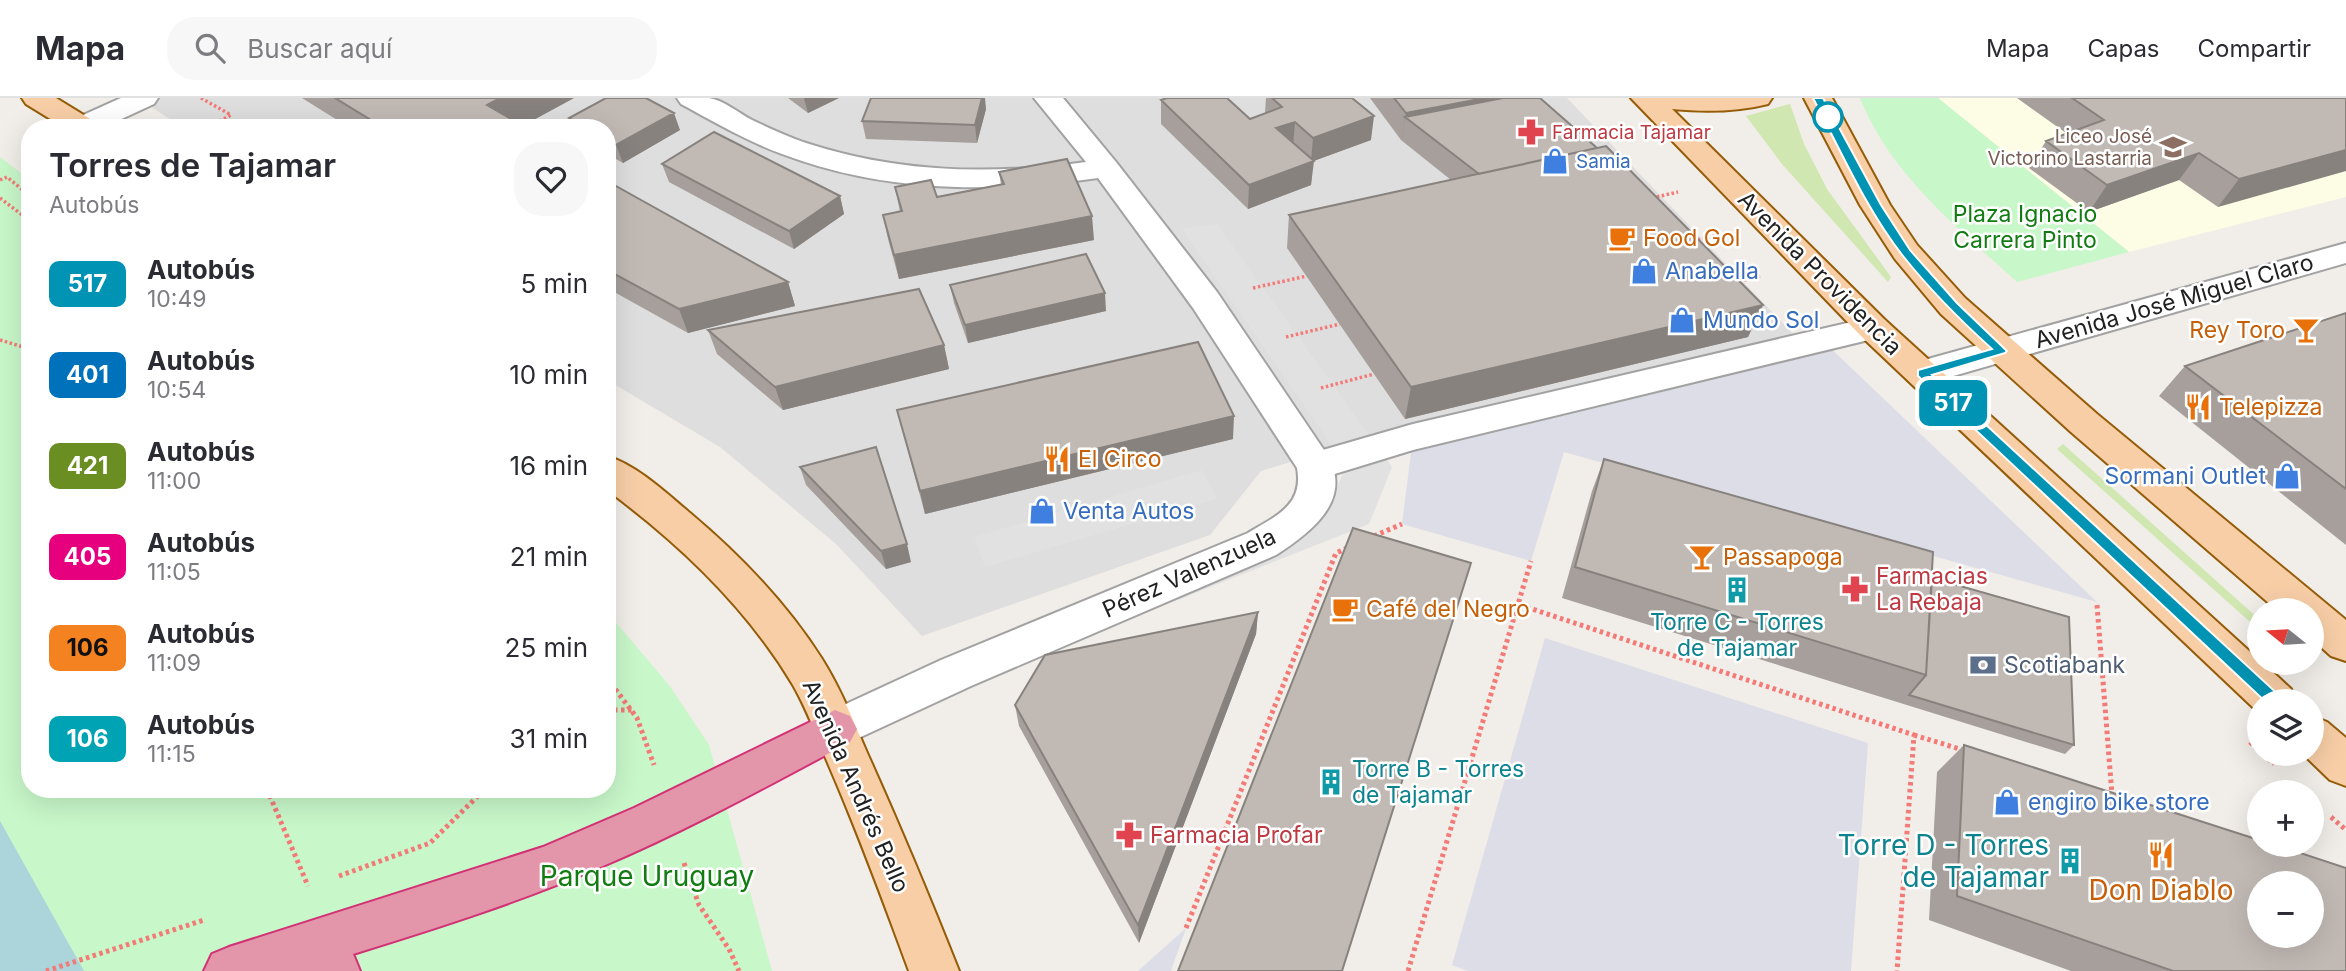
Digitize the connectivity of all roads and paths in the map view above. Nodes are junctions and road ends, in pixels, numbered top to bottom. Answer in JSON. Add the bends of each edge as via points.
{"nodes":[{"id":1,"x":36,"y":98,"type":"edge"},
{"id":2,"x":144,"y":98,"type":"edge"},
{"id":3,"x":201,"y":98,"type":"edge"},
{"id":4,"x":691,"y":98,"type":"edge"},
{"id":5,"x":1048,"y":98,"type":"edge"},
{"id":6,"x":1647,"y":98,"type":"edge"},
{"id":7,"x":1758,"y":98,"type":"edge"},
{"id":8,"x":1818,"y":98,"type":"edge"},
{"id":9,"x":70,"y":119,"type":"edge"},
{"id":10,"x":100,"y":119,"type":"edge"},
{"id":11,"x":223,"y":119,"type":"edge"},
{"id":12,"x":1106,"y":168,"type":"junction"},
{"id":13,"x":0,"y":180,"type":"edge"},
{"id":14,"x":21,"y":189,"type":"edge"},
{"id":15,"x":0,"y":198,"type":"edge"},
{"id":16,"x":21,"y":214,"type":"edge"},
{"id":17,"x":1767,"y":223,"type":"junction"},
{"id":18,"x":1689,"y":242,"type":"edge"},
{"id":19,"x":2346,"y":253,"type":"edge"},
{"id":20,"x":1808,"y":264,"type":"junction"},
{"id":21,"x":1730,"y":284,"type":"edge"},
{"id":22,"x":1873,"y":328,"type":"junction"},
{"id":23,"x":0,"y":340,"type":"edge"},
{"id":24,"x":21,"y":346,"type":"edge"},
{"id":25,"x":2001,"y":351,"type":"junction"},
{"id":26,"x":1922,"y":373,"type":"junction"},
{"id":27,"x":1315,"y":466,"type":"junction"},
{"id":28,"x":616,"y":477,"type":"edge"},
{"id":29,"x":1402,"y":524,"type":"dead end"},
{"id":30,"x":1369,"y":538,"type":"edge"},
{"id":31,"x":1358,"y":543,"type":"edge"},
{"id":32,"x":1531,"y":561,"type":"dead end"},
{"id":33,"x":2291,"y":598,"type":"edge"},
{"id":34,"x":2097,"y":602,"type":"dead end"},
{"id":35,"x":1520,"y":605,"type":"junction"},
{"id":36,"x":2324,"y":625,"type":"edge"},
{"id":37,"x":2346,"y":644,"type":"edge"},
{"id":38,"x":2262,"y":689,"type":"edge"},
{"id":39,"x":616,"y":710,"type":"edge"},
{"id":40,"x":635,"y":710,"type":"dead end"},
{"id":41,"x":835,"y":729,"type":"junction"},
{"id":42,"x":1914,"y":735,"type":"junction"},
{"id":43,"x":2324,"y":746,"type":"edge"},
{"id":44,"x":1967,"y":751,"type":"edge"},
{"id":45,"x":2346,"y":766,"type":"edge"},
{"id":46,"x":2099,"y":792,"type":"edge"},
{"id":47,"x":2112,"y":796,"type":"junction"},
{"id":48,"x":271,"y":798,"type":"edge"},
{"id":49,"x":476,"y":798,"type":"edge"},
{"id":50,"x":2124,"y":800,"type":"edge"},
{"id":51,"x":333,"y":878,"type":"dead end"},
{"id":52,"x":321,"y":882,"type":"dead end"},
{"id":53,"x":1186,"y":928,"type":"dead end"},
{"id":54,"x":124,"y":946,"type":"dead end"},
{"id":55,"x":233,"y":969,"type":"edge"},
{"id":56,"x":46,"y":971,"type":"edge"},
{"id":57,"x":335,"y":971,"type":"edge"},
{"id":58,"x":934,"y":971,"type":"edge"},
{"id":59,"x":1408,"y":971,"type":"edge"},
{"id":60,"x":1898,"y":971,"type":"edge"}],
"edges":[{"from":1,"to":9,"type":"main road"},
{"from":2,"to":10,"type":"street"},
{"from":3,"to":11,"type":"path","via":[[231,115]]},
{"from":4,"to":12,"type":"street","via":[[744,128],[806,154],[888,174],[1017,180]]},
{"from":5,"to":12,"type":"street"},
{"from":6,"to":7,"type":"main road","via":[[1704,104]]},
{"from":6,"to":17,"type":"main road","name":"Avenida Providencia"},
{"from":8,"to":25,"type":"main road","via":[[1875,205],[1906,252]]},
{"from":12,"to":27,"type":"street","via":[[1205,300]]},
{"from":13,"to":14,"type":"path","via":[[7,177]]},
{"from":15,"to":16,"type":"path"},
{"from":17,"to":18,"type":"path"},
{"from":17,"to":20,"type":"main road","name":"Avenida Providencia"},
{"from":19,"to":25,"type":"street","name":"Avenida José Miguel Claro"},
{"from":20,"to":21,"type":"path"},
{"from":20,"to":22,"type":"main road","name":"Avenida Providencia"},
{"from":22,"to":26,"type":"main road","name":"Avenida Providencia"},
{"from":22,"to":27,"type":"street","via":[[1413,437]]},
{"from":23,"to":24,"type":"path"},
{"from":25,"to":26,"type":"street","name":"Avenida José Miguel Claro"},
{"from":25,"to":33,"type":"main road"},
{"from":26,"to":38,"type":"main road","name":"Avenida Providencia"},
{"from":27,"to":41,"type":"street","name":"Pérez Valenzuela","via":[[1319,489],[1315,501],[1300,520],[1262,544]]},
{"from":28,"to":41,"type":"main road","name":"Avenida Andrés Bello","via":[[722,563],[769,617],[803,666]]},
{"from":29,"to":30,"type":"path"},
{"from":31,"to":53,"type":"path","via":[[1336,553]]},
{"from":32,"to":35,"type":"path"},
{"from":34,"to":47,"type":"path"},
{"from":35,"to":42,"type":"path"},
{"from":35,"to":59,"type":"path"},
{"from":36,"to":37,"type":"main road"},
{"from":39,"to":40,"type":"path"},
{"from":41,"to":55,"type":"highway","via":[[585,852]]},
{"from":41,"to":58,"type":"main road","name":"Avenida Andrés Bello"},
{"from":42,"to":44,"type":"path"},
{"from":42,"to":60,"type":"path"},
{"from":43,"to":45,"type":"main road"},
{"from":46,"to":47,"type":"path"},
{"from":47,"to":50,"type":"path"},
{"from":48,"to":52,"type":"path","via":[[309,886]]},
{"from":49,"to":51,"type":"path","via":[[430,843]]},
{"from":54,"to":56,"type":"path"},
{"from":55,"to":57,"type":"highway"}]}
